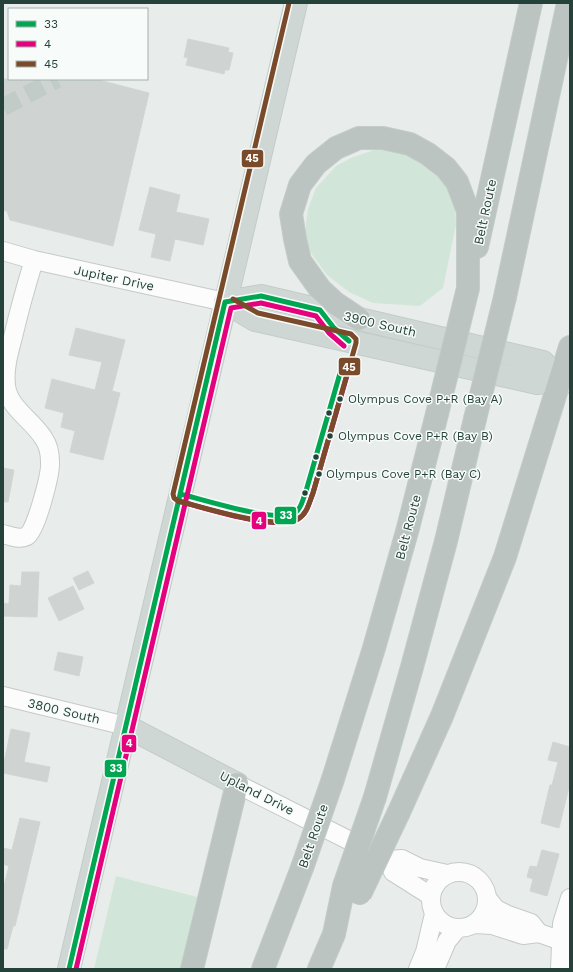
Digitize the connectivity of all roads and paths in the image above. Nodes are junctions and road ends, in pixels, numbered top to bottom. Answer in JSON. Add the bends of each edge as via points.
{"nodes":[{"id":1,"x":296,"y":3,"type":"edge"},
{"id":2,"x":531,"y":3,"type":"edge"},
{"id":3,"x":568,"y":3,"type":"edge"},
{"id":4,"x":3,"y":251,"type":"edge"},
{"id":5,"x":34,"y":260,"type":"junction"},
{"id":6,"x":468,"y":288,"type":"junction"},
{"id":7,"x":225,"y":302,"type":"junction"},
{"id":8,"x":359,"y":319,"type":"junction"},
{"id":9,"x":570,"y":347,"type":"edge"},
{"id":10,"x":5,"y":358,"type":"edge"},
{"id":11,"x":565,"y":381,"type":"edge"},
{"id":12,"x":3,"y":534,"type":"edge"},
{"id":13,"x":3,"y":696,"type":"edge"},
{"id":14,"x":126,"y":726,"type":"junction"},
{"id":15,"x":237,"y":784,"type":"junction"},
{"id":16,"x":388,"y":860,"type":"junction"},
{"id":17,"x":447,"y":874,"type":"junction"},
{"id":18,"x":352,"y":890,"type":"junction"},
{"id":19,"x":431,"y":896,"type":"junction"},
{"id":20,"x":570,"y":898,"type":"edge"},
{"id":21,"x":488,"y":899,"type":"junction"},
{"id":22,"x":434,"y":914,"type":"junction"},
{"id":23,"x":476,"y":924,"type":"junction"},
{"id":24,"x":457,"y":929,"type":"junction"},
{"id":25,"x":539,"y":933,"type":"junction"},
{"id":26,"x":566,"y":942,"type":"edge"},
{"id":27,"x":69,"y":969,"type":"edge"},
{"id":28,"x":192,"y":969,"type":"edge"},
{"id":29,"x":263,"y":969,"type":"edge"},
{"id":30,"x":319,"y":969,"type":"edge"},
{"id":31,"x":418,"y":969,"type":"edge"},
{"id":32,"x":435,"y":969,"type":"edge"},
{"id":33,"x":560,"y":969,"type":"edge"}],
"edges":[{"from":1,"to":7,"type":"main road"},
{"from":2,"to":6,"type":"highway","name":"Belt Route"},
{"from":3,"to":18,"type":"highway","bridge":true,"via":[[505,297],[446,541]]},
{"from":4,"to":5,"type":"street","name":"Jupiter Drive"},
{"from":5,"to":7,"type":"street","name":"Jupiter Drive"},
{"from":5,"to":10,"type":"street"},
{"from":6,"to":8,"type":"highway","via":[[468,211],[457,182],[446,168],[410,144],[383,138],[359,138],[336,148],[316,164],[300,185],[291,214],[300,260],[320,288]]},
{"from":6,"to":29,"type":"highway","name":"Belt Route","bridge":true,"via":[[408,528],[374,648],[333,780]]},
{"from":7,"to":8,"type":"main road","name":"3900 South","via":[[261,296]]},
{"from":7,"to":11,"type":"main road","name":"3900 South","via":[[255,320],[537,383]]},
{"from":7,"to":14,"type":"main road"},
{"from":8,"to":11,"type":"main road","name":"3900 South","via":[[543,362]]},
{"from":9,"to":11,"type":"highway"},
{"from":10,"to":12,"type":"street","via":[[7,393],[15,406],[44,438],[50,463],[49,477],[30,534],[23,538]]},
{"from":11,"to":18,"type":"highway","bridge":true,"via":[[505,557],[442,716],[399,812]]},
{"from":13,"to":14,"type":"street","name":"3800 South"},
{"from":14,"to":15,"type":"main road","name":"Upland Drive"},
{"from":14,"to":27,"type":"main road"},
{"from":15,"to":16,"type":"street","name":"Upland Drive"},
{"from":15,"to":28,"type":"highway"},
{"from":16,"to":17,"type":"street","name":"Upland Drive","via":[[402,859],[420,868]]},
{"from":16,"to":19,"type":"street","name":"Upland Drive","via":[[393,872]]},
{"from":17,"to":19,"type":"street","via":[[434,887]]},
{"from":17,"to":21,"type":"street","via":[[466,872],[474,876],[484,886]]},
{"from":18,"to":30,"type":"highway"},
{"from":19,"to":22,"type":"street"},
{"from":20,"to":26,"type":"street","via":[[562,924]]},
{"from":21,"to":23,"type":"street","via":[[487,908]]},
{"from":21,"to":25,"type":"street","via":[[496,908],[508,915],[530,923]]},
{"from":22,"to":24,"type":"street","via":[[440,921]]},
{"from":22,"to":31,"type":"street"},
{"from":23,"to":24,"type":"street"},
{"from":23,"to":25,"type":"street","via":[[503,928],[523,935]]},
{"from":24,"to":32,"type":"street","via":[[447,941]]},
{"from":25,"to":26,"type":"street"},
{"from":26,"to":33,"type":"street"}]}
